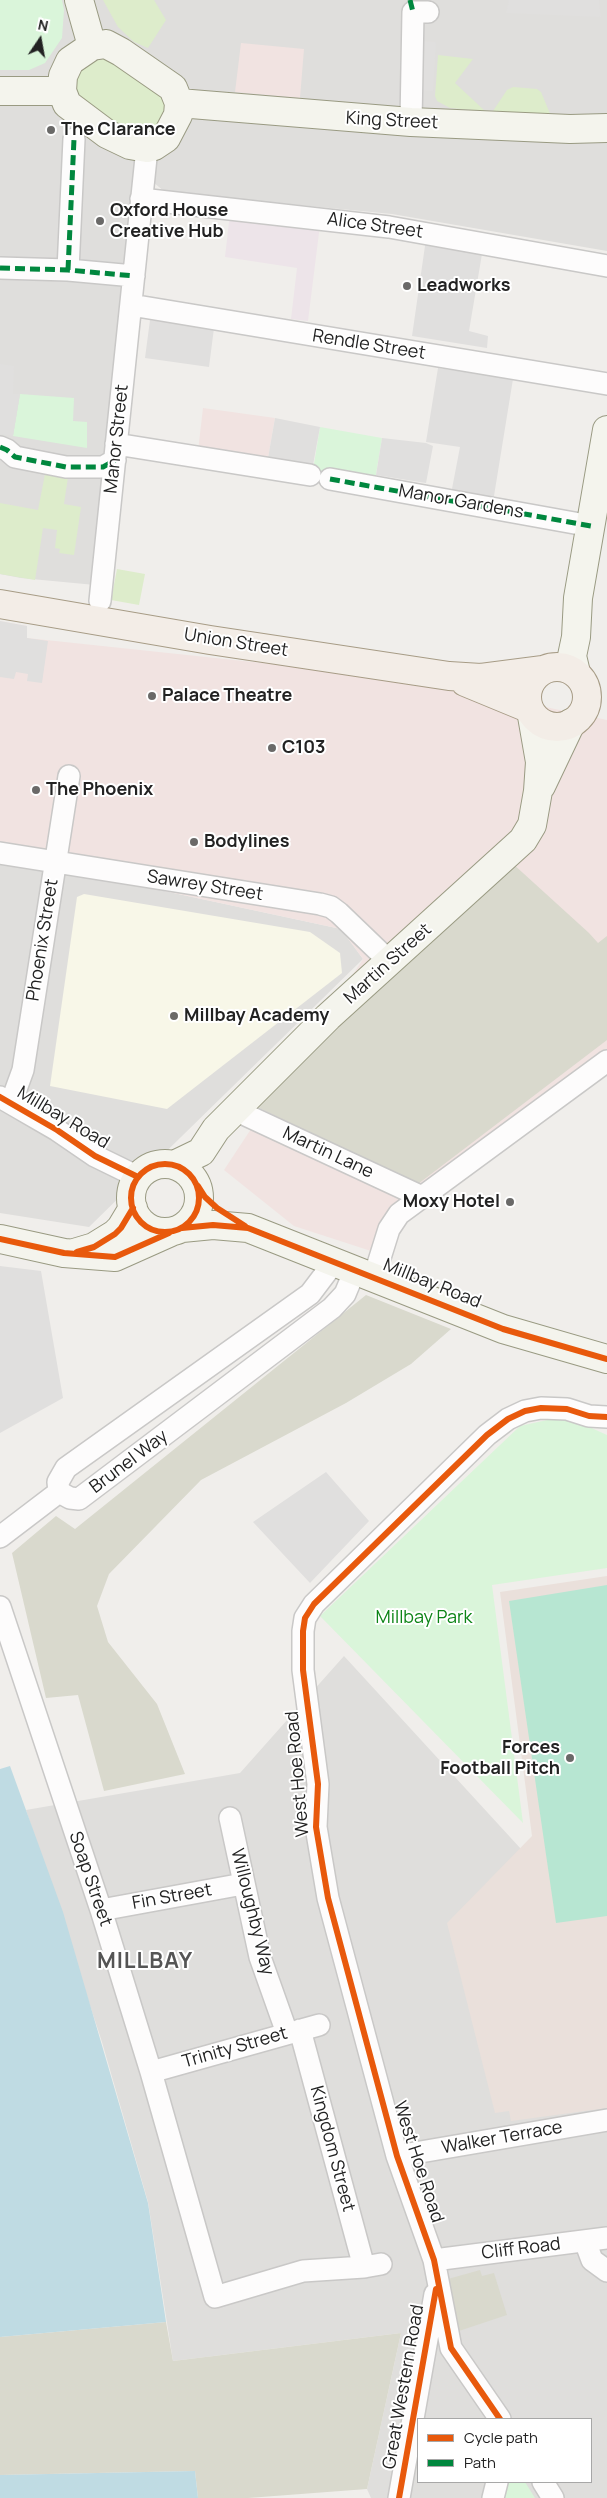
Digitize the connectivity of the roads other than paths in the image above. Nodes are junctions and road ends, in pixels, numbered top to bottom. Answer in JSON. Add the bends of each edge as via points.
{"nodes":[{"id":1,"x":79,"y":0,"type":"edge"},
{"id":2,"x":417,"y":8,"type":"edge"},
{"id":3,"x":92,"y":46,"type":"junction"},
{"id":4,"x":0,"y":91,"type":"edge"},
{"id":5,"x":62,"y":91,"type":"junction"},
{"id":6,"x":178,"y":103,"type":"junction"},
{"id":7,"x":410,"y":122,"type":"junction"},
{"id":8,"x":607,"y":128,"type":"edge"},
{"id":9,"x":74,"y":139,"type":"dead end"},
{"id":10,"x":147,"y":148,"type":"junction"},
{"id":11,"x":142,"y":199,"type":"junction"},
{"id":12,"x":607,"y":266,"type":"edge"},
{"id":13,"x":0,"y":268,"type":"edge"},
{"id":14,"x":68,"y":270,"type":"junction"},
{"id":15,"x":134,"y":276,"type":"junction"},
{"id":16,"x":130,"y":306,"type":"junction"},
{"id":17,"x":607,"y":384,"type":"edge"},
{"id":18,"x":607,"y":430,"type":"edge"},
{"id":19,"x":0,"y":447,"type":"edge"},
{"id":20,"x":116,"y":452,"type":"junction"},
{"id":21,"x":597,"y":521,"type":"edge"},
{"id":22,"x":578,"y":598,"type":"junction"},
{"id":23,"x":100,"y":601,"type":"dead end"},
{"id":24,"x":11,"y":606,"type":"edge"},
{"id":25,"x":546,"y":669,"type":"junction"},
{"id":26,"x":449,"y":676,"type":"junction"},
{"id":27,"x":589,"y":683,"type":"edge"},
{"id":28,"x":530,"y":712,"type":"junction"},
{"id":29,"x":587,"y":719,"type":"edge"},
{"id":30,"x":69,"y":776,"type":"dead end"},
{"id":31,"x":538,"y":791,"type":"junction"},
{"id":32,"x":0,"y":853,"type":"edge"},
{"id":33,"x":56,"y":862,"type":"junction"},
{"id":34,"x":390,"y":962,"type":"junction"},
{"id":35,"x":607,"y":1061,"type":"edge"},
{"id":36,"x":6,"y":1100,"type":"edge"},
{"id":37,"x":235,"y":1110,"type":"junction"},
{"id":38,"x":174,"y":1165,"type":"junction"},
{"id":39,"x":138,"y":1177,"type":"junction"},
{"id":40,"x":197,"y":1184,"type":"junction"},
{"id":41,"x":422,"y":1197,"type":"junction"},
{"id":42,"x":133,"y":1208,"type":"junction"},
{"id":43,"x":248,"y":1228,"type":"junction"},
{"id":44,"x":176,"y":1230,"type":"junction"},
{"id":45,"x":0,"y":1238,"type":"edge"},
{"id":46,"x":70,"y":1253,"type":"junction"},
{"id":47,"x":354,"y":1269,"type":"junction"},
{"id":48,"x":607,"y":1346,"type":"edge"},
{"id":49,"x":574,"y":1348,"type":"junction"},
{"id":50,"x":607,"y":1359,"type":"edge"},
{"id":51,"x":601,"y":1420,"type":"edge"},
{"id":52,"x":59,"y":1492,"type":"junction"},
{"id":53,"x":0,"y":1537,"type":"edge"},
{"id":54,"x":0,"y":1607,"type":"edge"},
{"id":55,"x":230,"y":1818,"type":"dead end"},
{"id":56,"x":243,"y":1884,"type":"junction"},
{"id":57,"x":101,"y":1910,"type":"junction"},
{"id":58,"x":302,"y":2029,"type":"junction"},
{"id":59,"x":151,"y":2072,"type":"junction"},
{"id":60,"x":607,"y":2120,"type":"edge"},
{"id":61,"x":397,"y":2156,"type":"junction"},
{"id":62,"x":607,"y":2238,"type":"edge"},
{"id":63,"x":585,"y":2241,"type":"junction"},
{"id":64,"x":434,"y":2260,"type":"junction"},
{"id":65,"x":607,"y":2270,"type":"edge"},
{"id":66,"x":437,"y":2282,"type":"junction"},
{"id":67,"x":215,"y":2297,"type":"joint"},
{"id":68,"x":451,"y":2348,"type":"junction"},
{"id":69,"x":423,"y":2368,"type":"junction"},
{"id":70,"x":499,"y":2418,"type":"edge"},
{"id":71,"x":496,"y":2483,"type":"edge"},
{"id":72,"x":544,"y":2483,"type":"edge"},
{"id":73,"x":399,"y":2498,"type":"edge"},
{"id":74,"x":493,"y":2498,"type":"edge"},
{"id":75,"x":553,"y":2498,"type":"edge"}],
"edges":[{"from":1,"to":3,"type":"street"},
{"from":2,"to":7,"type":"street"},
{"from":3,"to":5,"type":"street","via":[[70,61],[63,76]]},
{"from":3,"to":6,"type":"street","via":[[106,44],[121,52],[173,88]]},
{"from":4,"to":5,"type":"street"},
{"from":5,"to":10,"type":"street","via":[[67,104],[107,134],[130,145]]},
{"from":6,"to":7,"type":"street","name":"King Street"},
{"from":6,"to":10,"type":"street","via":[[178,115],[166,138]]},
{"from":7,"to":8,"type":"street","name":"King Street"},
{"from":9,"to":14,"type":"street"},
{"from":10,"to":11,"type":"street","name":"Manor Street"},
{"from":11,"to":12,"type":"street","name":"Alice Street","via":[[389,227]]},
{"from":11,"to":15,"type":"street","name":"Manor Street"},
{"from":13,"to":14,"type":"street"},
{"from":14,"to":15,"type":"street"},
{"from":15,"to":16,"type":"street","name":"Manor Street"},
{"from":16,"to":17,"type":"street","name":"Rendle Street"},
{"from":16,"to":20,"type":"street","name":"Manor Street"},
{"from":18,"to":21,"type":"street"},
{"from":19,"to":20,"type":"street","via":[[15,457],[66,467],[103,467]]},
{"from":20,"to":21,"type":"street","name":"Manor Gardens","via":[[320,477]]},
{"from":20,"to":23,"type":"street","name":"Manor Street"},
{"from":21,"to":22,"type":"street"},
{"from":22,"to":25,"type":"street","via":[[557,653]]},
{"from":22,"to":27,"type":"street","via":[[572,656]]},
{"from":24,"to":26,"type":"main road","name":"Union Street"},
{"from":25,"to":26,"type":"main road","name":"Union Street","via":[[481,678]]},
{"from":25,"to":27,"type":"main road","via":[[560,667]]},
{"from":25,"to":28,"type":"main road","via":[[535,677],[528,690]]},
{"from":26,"to":28,"type":"main road","name":"Union Street"},
{"from":27,"to":29,"type":"main road"},
{"from":28,"to":29,"type":"main road","via":[[547,726],[561,728]]},
{"from":28,"to":31,"type":"street","name":"Martin Street","via":[[540,762]]},
{"from":29,"to":31,"type":"street","name":"Martin Street"},
{"from":30,"to":33,"type":"street","name":"Phoenix Street"},
{"from":31,"to":34,"type":"street","name":"Martin Street","via":[[532,825],[523,840]]},
{"from":32,"to":33,"type":"street","name":"Sawrey Street"},
{"from":33,"to":34,"type":"street","name":"Sawrey Street","via":[[332,907]]},
{"from":33,"to":36,"type":"street","name":"Phoenix Street","via":[[23,1070]]},
{"from":34,"to":37,"type":"street","name":"Martin Street","via":[[328,1017]]},
{"from":35,"to":41,"type":"street"},
{"from":36,"to":39,"type":"street","name":"Millbay Road","via":[[95,1156]]},
{"from":37,"to":38,"type":"street","name":"Martin Street","via":[[216,1129],[201,1152]]},
{"from":37,"to":41,"type":"street","name":"Martin Lane"},
{"from":38,"to":39,"type":"street","via":[[154,1165]]},
{"from":38,"to":40,"type":"street","via":[[192,1176]]},
{"from":39,"to":42,"type":"street","via":[[132,1192]]},
{"from":40,"to":43,"type":"street","name":"Millbay Road","via":[[217,1208]]},
{"from":40,"to":44,"type":"street","via":[[199,1204],[190,1222]]},
{"from":41,"to":47,"type":"street","via":[[399,1214]]},
{"from":42,"to":44,"type":"street","via":[[145,1225],[157,1231]]},
{"from":42,"to":46,"type":"street","via":[[115,1234],[94,1247]]},
{"from":43,"to":44,"type":"street","name":"Millbay Road","via":[[213,1225]]},
{"from":43,"to":47,"type":"street","name":"Millbay Road"},
{"from":44,"to":46,"type":"street","via":[[115,1257]]},
{"from":45,"to":46,"type":"street"},
{"from":47,"to":49,"type":"street","name":"Millbay Road","via":[[503,1329]]},
{"from":47,"to":52,"type":"street","name":"Brunel Way","via":[[310,1294],[66,1468],[58,1482]]},
{"from":47,"to":52,"type":"street","name":"Brunel Way","via":[[345,1294],[332,1308],[79,1499]]},
{"from":48,"to":49,"type":"street","name":"Millbay Road"},
{"from":49,"to":50,"type":"street","name":"Millbay Road"},
{"from":51,"to":61,"type":"street","name":"West Hoe Road","via":[[567,1409],[541,1408],[508,1419],[486,1435],[362,1554],[314,1604],[305,1618],[303,1670],[318,1784],[316,1827],[328,1898]]},
{"from":52,"to":53,"type":"street"},
{"from":54,"to":57,"type":"street","name":"Soap Street"},
{"from":55,"to":56,"type":"street","name":"Willoughby Way"},
{"from":56,"to":57,"type":"street","name":"Fin Street"},
{"from":56,"to":58,"type":"street","name":"Willoughby Way","via":[[260,1957]]},
{"from":57,"to":59,"type":"street","name":"Soap Street"},
{"from":58,"to":59,"type":"street","name":"Trinity Street"},
{"from":58,"to":67,"type":"street","name":"Kingdom Street","via":[[373,2266],[302,2271]]},
{"from":59,"to":67,"type":"street","name":"Soap Street"},
{"from":60,"to":61,"type":"street","name":"Walker Terrace"},
{"from":61,"to":64,"type":"street","name":"West Hoe Road"},
{"from":62,"to":63,"type":"street","name":"Cliff Road"},
{"from":63,"to":64,"type":"street","name":"Cliff Road"},
{"from":63,"to":65,"type":"street","via":[[592,2260]]},
{"from":64,"to":66,"type":"street","name":"West Hoe Road"},
{"from":66,"to":68,"type":"street"},
{"from":66,"to":69,"type":"street","name":"Great Western Road"},
{"from":68,"to":69,"type":"street"},
{"from":68,"to":70,"type":"street"},
{"from":69,"to":73,"type":"street","name":"Great Western Road"},
{"from":71,"to":74,"type":"street"},
{"from":72,"to":75,"type":"street"}]}
